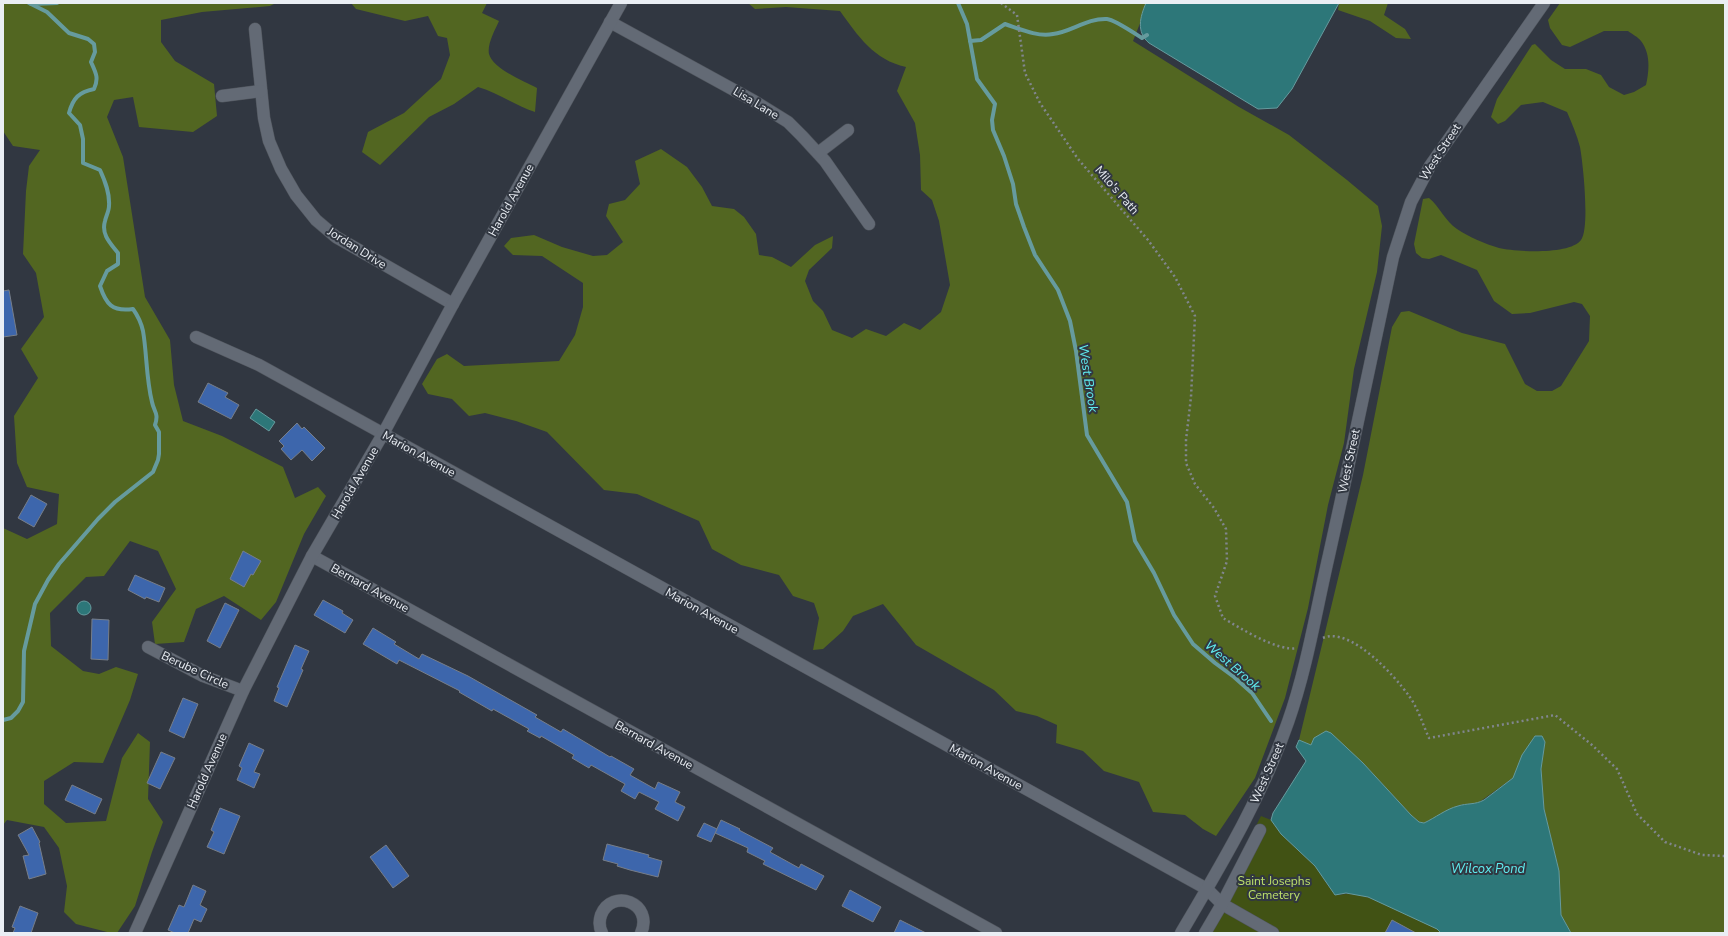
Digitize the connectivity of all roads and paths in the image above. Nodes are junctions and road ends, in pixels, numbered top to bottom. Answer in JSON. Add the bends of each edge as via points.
{"nodes":[{"id":1,"x":621,"y":3,"type":"edge"},
{"id":2,"x":1001,"y":3,"type":"edge"},
{"id":3,"x":1544,"y":3,"type":"edge"},
{"id":4,"x":610,"y":22,"type":"junction"},
{"id":5,"x":255,"y":29,"type":"dead end"},
{"id":6,"x":262,"y":91,"type":"junction"},
{"id":7,"x":222,"y":96,"type":"dead end"},
{"id":8,"x":848,"y":130,"type":"dead end"},
{"id":9,"x":818,"y":153,"type":"junction"},
{"id":10,"x":869,"y":224,"type":"dead end"},
{"id":11,"x":453,"y":304,"type":"junction"},
{"id":12,"x":196,"y":337,"type":"dead end"},
{"id":13,"x":383,"y":434,"type":"junction"},
{"id":14,"x":312,"y":556,"type":"junction"},
{"id":15,"x":1309,"y":645,"type":"junction"},
{"id":16,"x":148,"y":646,"type":"dead end"},
{"id":17,"x":243,"y":691,"type":"junction"},
{"id":18,"x":1260,"y":830,"type":"dead end"},
{"id":19,"x":1725,"y":856,"type":"edge"},
{"id":20,"x":1207,"y":889,"type":"junction"},
{"id":21,"x":1222,"y":904,"type":"junction"},
{"id":22,"x":136,"y":933,"type":"edge"},
{"id":23,"x":602,"y":933,"type":"edge"},
{"id":24,"x":641,"y":933,"type":"edge"},
{"id":25,"x":996,"y":933,"type":"edge"},
{"id":26,"x":1181,"y":933,"type":"edge"},
{"id":27,"x":1205,"y":933,"type":"edge"},
{"id":28,"x":1273,"y":933,"type":"edge"}],
"edges":[{"from":1,"to":4,"type":"street","name":"Harold Avenue"},
{"from":2,"to":15,"type":"path","name":"Milo's Path","via":[[1017,15],[1025,73],[1040,103],[1078,159],[1148,240],[1175,277],[1195,316],[1186,463],[1196,484],[1226,530],[1227,561],[1215,596],[1223,618],[1253,636],[1290,649]]},
{"from":3,"to":15,"type":"street","name":"West Street","via":[[1436,156],[1407,212],[1393,258]]},
{"from":4,"to":9,"type":"street","name":"Lisa Lane","via":[[774,112]]},
{"from":4,"to":11,"type":"street","name":"Harold Avenue"},
{"from":5,"to":6,"type":"street","name":"Jordan Drive"},
{"from":6,"to":7,"type":"street"},
{"from":6,"to":11,"type":"street","name":"Jordan Drive","via":[[269,141],[296,195],[316,220],[352,248]]},
{"from":8,"to":9,"type":"street"},
{"from":9,"to":10,"type":"street","name":"Lisa Lane"},
{"from":11,"to":13,"type":"street","name":"Harold Avenue"},
{"from":12,"to":13,"type":"street","name":"Marion Avenue","via":[[259,365]]},
{"from":13,"to":14,"type":"street","name":"Harold Avenue"},
{"from":13,"to":20,"type":"street","name":"Marion Avenue"},
{"from":14,"to":17,"type":"street","name":"Harold Avenue"},
{"from":14,"to":25,"type":"street","name":"Bernard Avenue"},
{"from":15,"to":19,"type":"path","name":"Milo's Path","via":[[1328,636],[1351,641],[1373,656],[1410,697],[1429,738],[1555,715],[1617,769],[1637,814],[1666,842],[1702,855]]},
{"from":15,"to":20,"type":"street","name":"West Street","via":[[1294,704],[1271,766]]},
{"from":16,"to":17,"type":"street","name":"Berube Circle","via":[[203,676]]},
{"from":17,"to":22,"type":"street","name":"Harold Avenue"},
{"from":18,"to":21,"type":"street"},
{"from":20,"to":21,"type":"street","name":"Marion Avenue"},
{"from":20,"to":26,"type":"street","name":"West Street"},
{"from":21,"to":27,"type":"street"},
{"from":21,"to":28,"type":"street","name":"Marion Avenue"},
{"from":23,"to":24,"type":"street","via":[[599,923],[603,910],[609,904],[623,900],[638,906],[642,913],[644,920]]}]}
